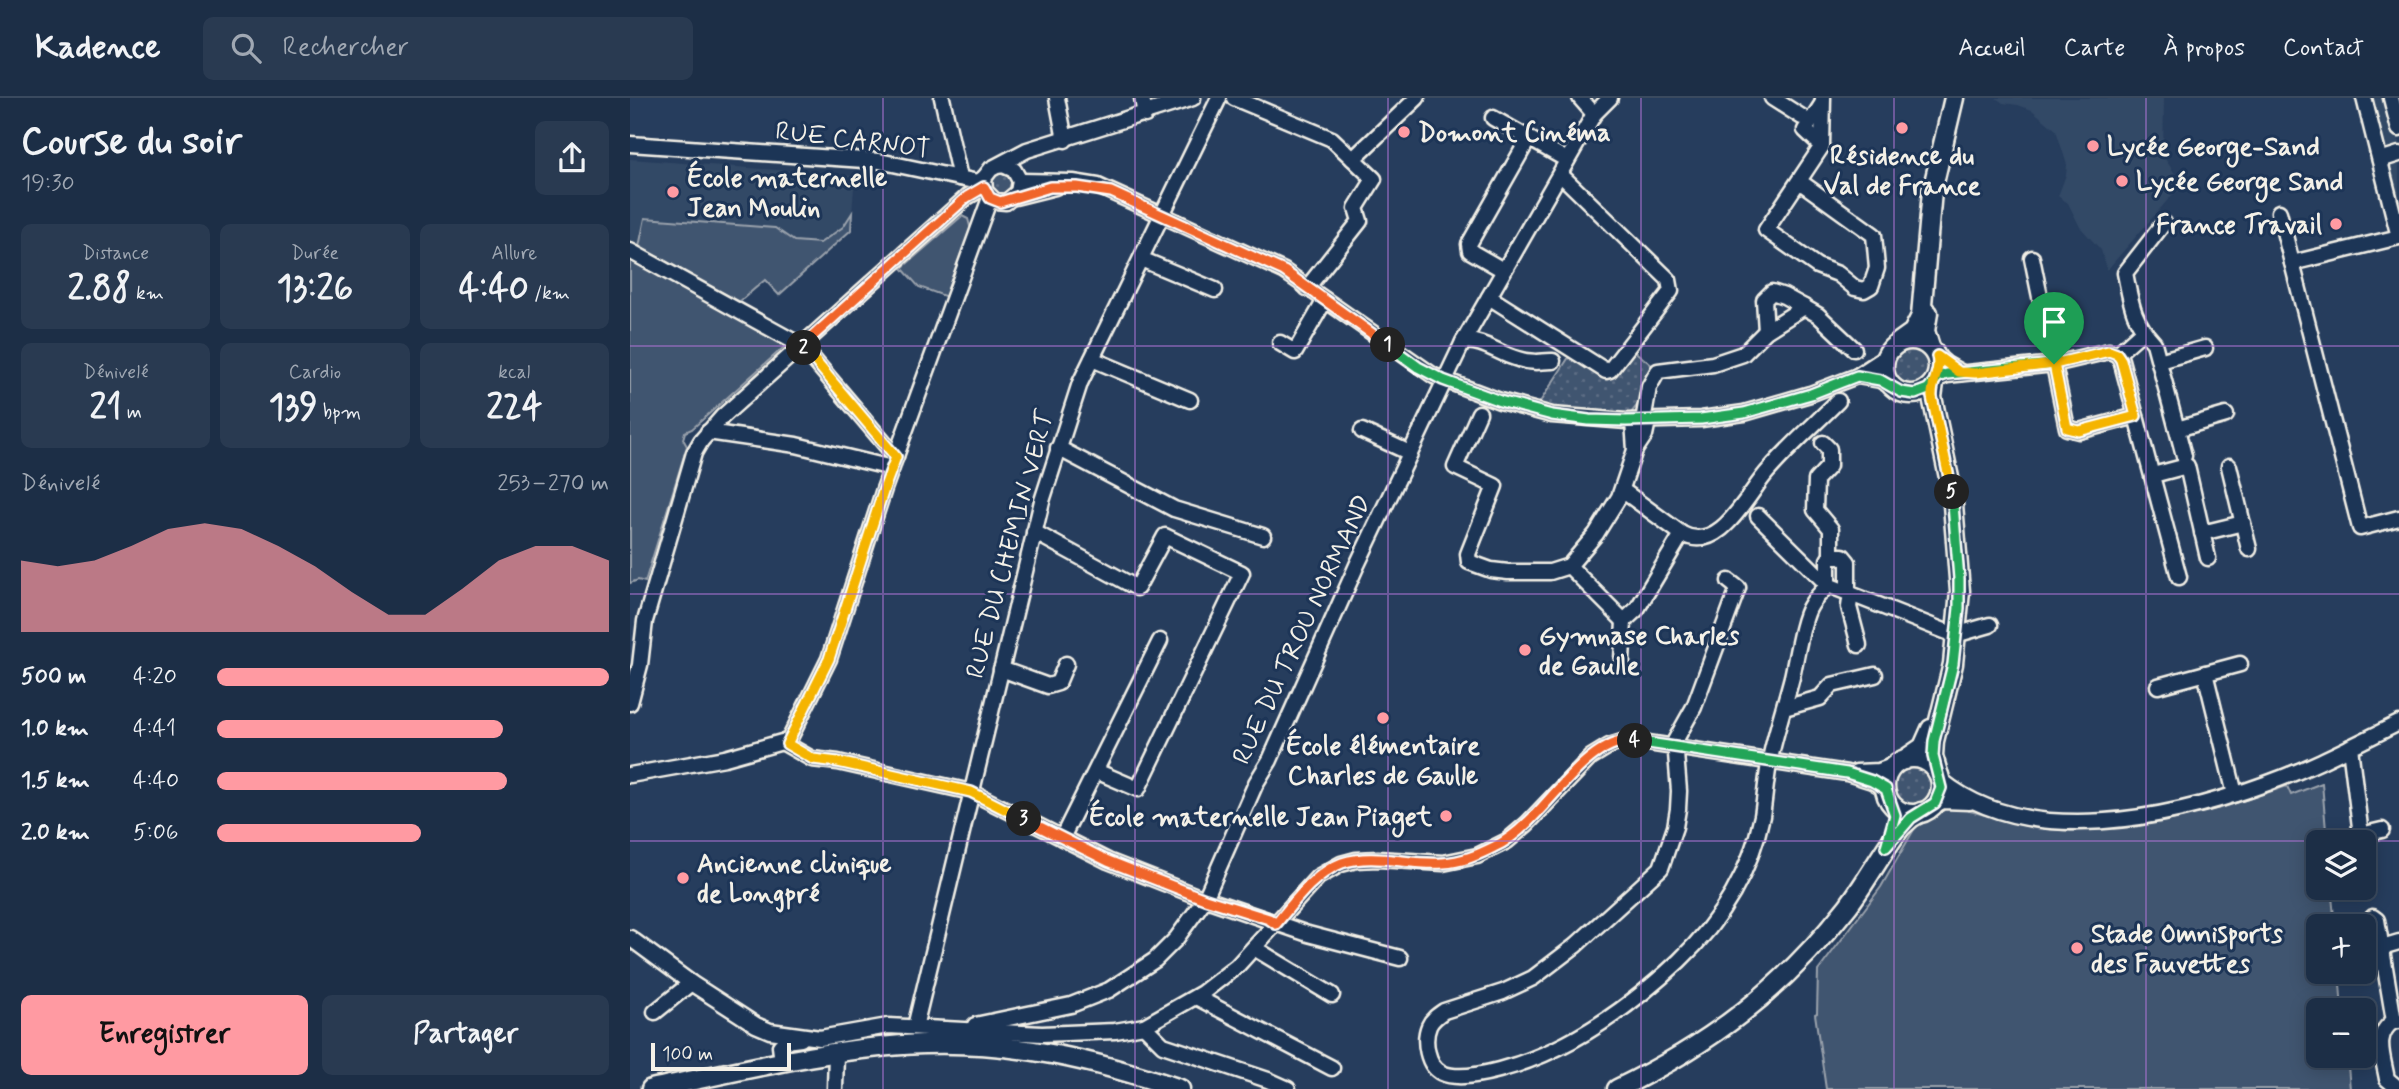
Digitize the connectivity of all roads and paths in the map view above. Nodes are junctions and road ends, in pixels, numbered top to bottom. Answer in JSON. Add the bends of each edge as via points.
{"nodes":[{"id":1,"x":942,"y":98,"type":"edge"},
{"id":2,"x":1057,"y":98,"type":"edge"},
{"id":3,"x":1142,"y":98,"type":"edge"},
{"id":4,"x":1193,"y":98,"type":"edge"},
{"id":5,"x":1219,"y":98,"type":"edge"},
{"id":6,"x":1234,"y":98,"type":"edge"},
{"id":7,"x":1417,"y":98,"type":"edge"},
{"id":8,"x":1580,"y":98,"type":"edge"},
{"id":9,"x":1610,"y":98,"type":"edge"},
{"id":10,"x":1772,"y":98,"type":"edge"},
{"id":11,"x":1954,"y":98,"type":"edge"},
{"id":12,"x":1962,"y":98,"type":"edge"},
{"id":13,"x":2364,"y":98,"type":"edge"},
{"id":14,"x":2391,"y":98,"type":"edge"},
{"id":15,"x":1823,"y":100,"type":"edge"},
{"id":16,"x":1594,"y":114,"type":"junction"},
{"id":17,"x":1145,"y":115,"type":"junction"},
{"id":18,"x":1802,"y":117,"type":"dead end"},
{"id":19,"x":1493,"y":118,"type":"dead end"},
{"id":20,"x":2399,"y":130,"type":"edge"},
{"id":21,"x":1529,"y":138,"type":"junction"},
{"id":22,"x":1060,"y":141,"type":"junction"},
{"id":23,"x":630,"y":144,"type":"edge"},
{"id":24,"x":2399,"y":154,"type":"edge"},
{"id":25,"x":1353,"y":159,"type":"junction"},
{"id":26,"x":1567,"y":160,"type":"junction"},
{"id":27,"x":2380,"y":160,"type":"junction"},
{"id":28,"x":997,"y":166,"type":"junction"},
{"id":29,"x":1561,"y":175,"type":"junction"},
{"id":30,"x":960,"y":178,"type":"junction"},
{"id":31,"x":1020,"y":179,"type":"junction"},
{"id":32,"x":1799,"y":181,"type":"junction"},
{"id":33,"x":986,"y":188,"type":"junction"},
{"id":34,"x":1108,"y":191,"type":"junction"},
{"id":35,"x":1015,"y":197,"type":"junction"},
{"id":36,"x":2278,"y":212,"type":"dead end"},
{"id":37,"x":1161,"y":215,"type":"junction"},
{"id":38,"x":2164,"y":222,"type":"dead end"},
{"id":39,"x":2399,"y":237,"type":"edge"},
{"id":40,"x":630,"y":251,"type":"edge"},
{"id":41,"x":1142,"y":258,"type":"junction"},
{"id":42,"x":2032,"y":258,"type":"dead end"},
{"id":43,"x":2292,"y":263,"type":"junction"},
{"id":44,"x":1503,"y":270,"type":"junction"},
{"id":45,"x":1307,"y":288,"type":"junction"},
{"id":46,"x":1215,"y":290,"type":"dead end"},
{"id":47,"x":1489,"y":297,"type":"junction"},
{"id":48,"x":1325,"y":300,"type":"junction"},
{"id":49,"x":1804,"y":307,"type":"junction"},
{"id":50,"x":1766,"y":331,"type":"junction"},
{"id":51,"x":2143,"y":331,"type":"junction"},
{"id":52,"x":1463,"y":342,"type":"junction"},
{"id":53,"x":1899,"y":342,"type":"junction"},
{"id":54,"x":1280,"y":343,"type":"dead end"},
{"id":55,"x":802,"y":346,"type":"junction"},
{"id":56,"x":2205,"y":348,"type":"dead end"},
{"id":57,"x":1854,"y":349,"type":"dead end"},
{"id":58,"x":1933,"y":352,"type":"junction"},
{"id":59,"x":2117,"y":354,"type":"junction"},
{"id":60,"x":1886,"y":357,"type":"junction"},
{"id":61,"x":1092,"y":359,"type":"junction"},
{"id":62,"x":1553,"y":361,"type":"dead end"},
{"id":63,"x":2159,"y":361,"type":"junction"},
{"id":64,"x":2054,"y":364,"type":"junction"},
{"id":65,"x":1963,"y":373,"type":"junction"},
{"id":66,"x":1857,"y":376,"type":"junction"},
{"id":67,"x":1443,"y":380,"type":"junction"},
{"id":68,"x":1935,"y":381,"type":"junction"},
{"id":69,"x":1901,"y":391,"type":"junction"},
{"id":70,"x":1190,"y":400,"type":"dead end"},
{"id":71,"x":1838,"y":401,"type":"dead end"},
{"id":72,"x":1479,"y":413,"type":"dead end"},
{"id":73,"x":2226,"y":415,"type":"dead end"},
{"id":74,"x":2136,"y":416,"type":"junction"},
{"id":75,"x":1642,"y":421,"type":"junction"},
{"id":76,"x":2177,"y":429,"type":"junction"},
{"id":77,"x":1362,"y":431,"type":"dead end"},
{"id":78,"x":708,"y":432,"type":"junction"},
{"id":79,"x":1939,"y":433,"type":"junction"},
{"id":80,"x":1823,"y":443,"type":"dead end"},
{"id":81,"x":1058,"y":448,"type":"junction"},
{"id":82,"x":1410,"y":453,"type":"junction"},
{"id":83,"x":2184,"y":456,"type":"dead end"},
{"id":84,"x":894,"y":462,"type":"junction"},
{"id":85,"x":2229,"y":466,"type":"dead end"},
{"id":86,"x":2153,"y":475,"type":"junction"},
{"id":87,"x":1622,"y":490,"type":"junction"},
{"id":88,"x":1758,"y":516,"type":"dead end"},
{"id":89,"x":2399,"y":518,"type":"edge"},
{"id":90,"x":2243,"y":523,"type":"junction"},
{"id":91,"x":1034,"y":532,"type":"junction"},
{"id":92,"x":2202,"y":533,"type":"junction"},
{"id":93,"x":1682,"y":534,"type":"junction"},
{"id":94,"x":1263,"y":536,"type":"dead end"},
{"id":95,"x":2249,"y":550,"type":"dead end"},
{"id":96,"x":1831,"y":556,"type":"junction"},
{"id":97,"x":2208,"y":558,"type":"dead end"},
{"id":98,"x":1569,"y":566,"type":"junction"},
{"id":99,"x":2179,"y":578,"type":"dead end"},
{"id":100,"x":1729,"y":581,"type":"dead end"},
{"id":101,"x":1828,"y":585,"type":"junction"},
{"id":102,"x":1849,"y":594,"type":"junction"},
{"id":103,"x":1624,"y":621,"type":"junction"},
{"id":104,"x":1990,"y":625,"type":"dead end"},
{"id":105,"x":1954,"y":633,"type":"junction"},
{"id":106,"x":1160,"y":641,"type":"dead end"},
{"id":107,"x":1859,"y":645,"type":"dead end"},
{"id":108,"x":1622,"y":661,"type":"dead end"},
{"id":109,"x":1066,"y":664,"type":"dead end"},
{"id":110,"x":2240,"y":664,"type":"dead end"},
{"id":111,"x":1001,"y":668,"type":"junction"},
{"id":112,"x":2205,"y":673,"type":"junction"},
{"id":113,"x":1875,"y":675,"type":"dead end"},
{"id":114,"x":2158,"y":686,"type":"dead end"},
{"id":115,"x":630,"y":700,"type":"edge"},
{"id":116,"x":1784,"y":708,"type":"junction"},
{"id":117,"x":2399,"y":723,"type":"edge"},
{"id":118,"x":787,"y":744,"type":"junction"},
{"id":119,"x":1675,"y":747,"type":"junction"},
{"id":120,"x":2350,"y":747,"type":"junction"},
{"id":121,"x":1769,"y":762,"type":"junction"},
{"id":122,"x":1899,"y":762,"type":"junction"},
{"id":123,"x":1096,"y":771,"type":"junction"},
{"id":124,"x":1847,"y":773,"type":"junction"},
{"id":125,"x":630,"y":775,"type":"edge"},
{"id":126,"x":1939,"y":776,"type":"junction"},
{"id":127,"x":971,"y":792,"type":"junction"},
{"id":128,"x":2235,"y":794,"type":"junction"},
{"id":129,"x":1889,"y":796,"type":"junction"},
{"id":130,"x":1977,"y":803,"type":"junction"},
{"id":131,"x":1925,"y":810,"type":"junction"},
{"id":132,"x":2360,"y":830,"type":"edge"},
{"id":133,"x":2382,"y":831,"type":"dead end"},
{"id":134,"x":2376,"y":832,"type":"edge"},
{"id":135,"x":1062,"y":838,"type":"junction"},
{"id":136,"x":1886,"y":847,"type":"junction"},
{"id":137,"x":1205,"y":899,"type":"junction"},
{"id":138,"x":2376,"y":919,"type":"edge"},
{"id":139,"x":1276,"y":924,"type":"junction"},
{"id":140,"x":630,"y":938,"type":"edge"},
{"id":141,"x":2399,"y":942,"type":"edge"},
{"id":142,"x":2382,"y":947,"type":"junction"},
{"id":143,"x":1254,"y":948,"type":"junction"},
{"id":144,"x":1400,"y":958,"type":"dead end"},
{"id":145,"x":691,"y":983,"type":"junction"},
{"id":146,"x":1332,"y":995,"type":"dead end"},
{"id":147,"x":1196,"y":997,"type":"junction"},
{"id":148,"x":1044,"y":1011,"type":"junction"},
{"id":149,"x":655,"y":1012,"type":"dead end"},
{"id":150,"x":2397,"y":1021,"type":"edge"},
{"id":151,"x":1144,"y":1026,"type":"junction"},
{"id":152,"x":915,"y":1027,"type":"junction"},
{"id":153,"x":955,"y":1029,"type":"junction"},
{"id":154,"x":820,"y":1038,"type":"junction"},
{"id":155,"x":1041,"y":1049,"type":"junction"},
{"id":156,"x":836,"y":1053,"type":"junction"},
{"id":157,"x":782,"y":1062,"type":"junction"},
{"id":158,"x":1332,"y":1068,"type":"dead end"},
{"id":159,"x":686,"y":1086,"type":"edge"},
{"id":160,"x":651,"y":1089,"type":"edge"},
{"id":161,"x":835,"y":1089,"type":"edge"},
{"id":162,"x":1180,"y":1089,"type":"edge"},
{"id":163,"x":1288,"y":1089,"type":"edge"},
{"id":164,"x":1617,"y":1089,"type":"edge"},
{"id":165,"x":2399,"y":1089,"type":"edge"}],
"edges":[{"from":1,"to":30,"type":"street"},
{"from":2,"to":22,"type":"street"},
{"from":3,"to":17,"type":"street"},
{"from":4,"to":17,"type":"street"},
{"from":5,"to":37,"type":"street","name":"RUE DU CHEMIN VERT"},
{"from":6,"to":25,"type":"street","via":[[1332,139]]},
{"from":7,"to":25,"type":"street"},
{"from":8,"to":16,"type":"street"},
{"from":9,"to":16,"type":"street","name":"RUE DU TROU NORMAND"},
{"from":10,"to":18,"type":"street"},
{"from":11,"to":53,"type":"main road","via":[[1932,191],[1921,316],[1909,337]]},
{"from":12,"to":58,"type":"main road","via":[[1934,223],[1925,328]]},
{"from":13,"to":27,"type":"street"},
{"from":14,"to":20,"type":"street"},
{"from":15,"to":32,"type":"street","via":[[1822,146]]},
{"from":16,"to":26,"type":"street","name":"RUE DU TROU NORMAND"},
{"from":17,"to":22,"type":"street"},
{"from":19,"to":21,"type":"street"},
{"from":21,"to":26,"type":"street"},
{"from":21,"to":44,"type":"street","via":[[1469,244],[1470,251]]},
{"from":22,"to":28,"type":"street","via":[[1027,150]]},
{"from":22,"to":31,"type":"street","via":[[1030,160]]},
{"from":23,"to":30,"type":"street","name":"RUE CARNOT","via":[[870,160]]},
{"from":24,"to":27,"type":"street"},
{"from":25,"to":45,"type":"street","via":[[1374,180],[1356,208],[1360,221]]},
{"from":26,"to":29,"type":"street","name":"RUE DU TROU NORMAND"},
{"from":27,"to":39,"type":"street"},
{"from":28,"to":31,"type":"street","via":[[1009,167]]},
{"from":28,"to":33,"type":"street"},
{"from":29,"to":44,"type":"street","name":"RUE DU TROU NORMAND"},
{"from":29,"to":47,"type":"street","via":[[1669,279],[1671,291],[1606,371]]},
{"from":30,"to":33,"type":"street","name":"RUE CARNOT","via":[[978,181]]},
{"from":31,"to":34,"type":"street","via":[[1088,183]]},
{"from":31,"to":35,"type":"street"},
{"from":32,"to":32,"type":"street","via":[[1766,230],[1855,288],[1871,286],[1877,268],[1874,235]]},
{"from":33,"to":35,"type":"street","via":[[1000,202]]},
{"from":33,"to":55,"type":"street","via":[[967,197]]},
{"from":33,"to":84,"type":"street"},
{"from":34,"to":35,"type":"street","via":[[1050,187]]},
{"from":34,"to":37,"type":"street"},
{"from":36,"to":43,"type":"street"},
{"from":37,"to":41,"type":"street","name":"RUE DU CHEMIN VERT"},
{"from":37,"to":45,"type":"street","via":[[1284,271]]},
{"from":38,"to":51,"type":"street","via":[[2126,273],[2133,313]]},
{"from":39,"to":43,"type":"street"},
{"from":40,"to":55,"type":"street"},
{"from":41,"to":46,"type":"street"},
{"from":41,"to":61,"type":"street","name":"RUE DU CHEMIN VERT"},
{"from":42,"to":64,"type":"street"},
{"from":43,"to":89,"type":"street","via":[[2360,528]]},
{"from":44,"to":47,"type":"street","name":"RUE DU TROU NORMAND"},
{"from":45,"to":48,"type":"street"},
{"from":47,"to":52,"type":"street","name":"RUE DU TROU NORMAND"},
{"from":48,"to":54,"type":"street","via":[[1295,352]]},
{"from":48,"to":67,"type":"street"},
{"from":49,"to":50,"type":"street"},
{"from":49,"to":50,"type":"street","via":[[1772,292],[1764,300]]},
{"from":49,"to":57,"type":"street"},
{"from":50,"to":75,"type":"street","via":[[1743,354],[1658,371],[1649,387]]},
{"from":51,"to":59,"type":"street"},
{"from":51,"to":63,"type":"street","via":[[2154,343]]},
{"from":52,"to":62,"type":"street","via":[[1479,342],[1529,362]]},
{"from":52,"to":67,"type":"street","name":"RUE DU TROU NORMAND"},
{"from":53,"to":58,"type":"main road","via":[[1912,340]]},
{"from":53,"to":60,"type":"main road"},
{"from":55,"to":78,"type":"street"},
{"from":55,"to":84,"type":"street"},
{"from":56,"to":63,"type":"street"},
{"from":58,"to":65,"type":"street"},
{"from":58,"to":68,"type":"main road","via":[[1939,365]]},
{"from":59,"to":64,"type":"street","via":[[2109,351]]},
{"from":59,"to":74,"type":"street"},
{"from":60,"to":66,"type":"street"},
{"from":60,"to":69,"type":"main road","via":[[1884,371]]},
{"from":61,"to":70,"type":"street"},
{"from":61,"to":81,"type":"street","name":"RUE DU CHEMIN VERT"},
{"from":63,"to":76,"type":"street"},
{"from":64,"to":65,"type":"street"},
{"from":64,"to":74,"type":"street","via":[[2067,428],[2079,431]]},
{"from":65,"to":68,"type":"street"},
{"from":66,"to":69,"type":"street","via":[[1880,380]]},
{"from":66,"to":75,"type":"street","via":[[1744,413]]},
{"from":67,"to":75,"type":"street","via":[[1552,415]]},
{"from":67,"to":82,"type":"street","name":"RUE DU TROU NORMAND"},
{"from":68,"to":69,"type":"main road","via":[[1922,392]]},
{"from":68,"to":79,"type":"main road","via":[[1932,397]]},
{"from":69,"to":79,"type":"main road","via":[[1924,404]]},
{"from":71,"to":93,"type":"street","via":[[1767,471],[1736,515],[1719,530],[1703,537]]},
{"from":72,"to":98,"type":"street","via":[[1455,467],[1495,486],[1468,554],[1469,562],[1508,572],[1550,572]]},
{"from":73,"to":76,"type":"street"},
{"from":74,"to":86,"type":"street"},
{"from":75,"to":87,"type":"street","via":[[1645,435]]},
{"from":76,"to":83,"type":"street"},
{"from":77,"to":82,"type":"street"},
{"from":78,"to":84,"type":"street"},
{"from":78,"to":115,"type":"street","via":[[694,453],[667,541]]},
{"from":79,"to":105,"type":"main road","via":[[1956,539]]},
{"from":80,"to":96,"type":"street","via":[[1829,450],[1829,466],[1816,480],[1815,510],[1831,529]]},
{"from":81,"to":91,"type":"street","name":"RUE DU CHEMIN VERT"},
{"from":81,"to":94,"type":"street","via":[[1174,509]]},
{"from":82,"to":137,"type":"street","name":"RUE DU TROU NORMAND"},
{"from":84,"to":118,"type":"street","via":[[829,659]]},
{"from":85,"to":90,"type":"street"},
{"from":86,"to":92,"type":"street","via":[[2187,466]]},
{"from":86,"to":99,"type":"street"},
{"from":87,"to":93,"type":"street"},
{"from":87,"to":98,"type":"street","via":[[1596,534]]},
{"from":88,"to":101,"type":"street"},
{"from":90,"to":92,"type":"street"},
{"from":90,"to":95,"type":"street"},
{"from":91,"to":111,"type":"street","name":"RUE DU CHEMIN VERT"},
{"from":91,"to":123,"type":"street","via":[[1137,588],[1165,536],[1242,573],[1138,789]]},
{"from":92,"to":97,"type":"street"},
{"from":93,"to":103,"type":"street","via":[[1637,609]]},
{"from":96,"to":101,"type":"street"},
{"from":96,"to":102,"type":"street","via":[[1843,556],[1848,562]]},
{"from":98,"to":103,"type":"street"},
{"from":100,"to":119,"type":"street","via":[[1738,588]]},
{"from":101,"to":102,"type":"street"},
{"from":101,"to":116,"type":"street","via":[[1809,608]]},
{"from":102,"to":105,"type":"street"},
{"from":102,"to":107,"type":"street"},
{"from":103,"to":108,"type":"street"},
{"from":104,"to":105,"type":"street"},
{"from":105,"to":122,"type":"main road","via":[[1930,735],[1920,750]]},
{"from":105,"to":126,"type":"main road","via":[[1949,683],[1934,741]]},
{"from":106,"to":123,"type":"street"},
{"from":109,"to":111,"type":"street","via":[[1058,683],[1048,686]]},
{"from":110,"to":112,"type":"street"},
{"from":111,"to":127,"type":"street","name":"RUE DU CHEMIN VERT"},
{"from":112,"to":114,"type":"street"},
{"from":112,"to":128,"type":"street"},
{"from":113,"to":116,"type":"street","via":[[1832,685],[1820,698]]},
{"from":116,"to":121,"type":"street"},
{"from":117,"to":120,"type":"street"},
{"from":118,"to":125,"type":"street"},
{"from":118,"to":127,"type":"street","via":[[813,759]]},
{"from":119,"to":121,"type":"street"},
{"from":119,"to":121,"type":"street","via":[[1679,791],[1675,827],[1656,874],[1533,978],[1436,1017],[1427,1044],[1436,1069],[1465,1075],[1500,1070],[1541,1054],[1591,1029],[1680,960],[1733,897],[1761,818]]},
{"from":119,"to":139,"type":"street","via":[[1628,740],[1608,746],[1591,757],[1507,841],[1477,856],[1443,863],[1378,859],[1341,864],[1318,877]]},
{"from":120,"to":128,"type":"street"},
{"from":120,"to":132,"type":"street"},
{"from":121,"to":124,"type":"street"},
{"from":122,"to":124,"type":"street","via":[[1879,771]]},
{"from":122,"to":126,"type":"main road","via":[[1912,758],[1927,761]]},
{"from":122,"to":129,"type":"main road","via":[[1889,772]]},
{"from":123,"to":135,"type":"street"},
{"from":124,"to":129,"type":"street","via":[[1872,781]]},
{"from":126,"to":130,"type":"street"},
{"from":126,"to":131,"type":"main road","via":[[1939,796]]},
{"from":127,"to":135,"type":"street"},
{"from":127,"to":152,"type":"street","name":"RUE DU CHEMIN VERT"},
{"from":128,"to":130,"type":"street","via":[[2153,813],[2066,823]]},
{"from":129,"to":131,"type":"main road","via":[[1906,812]]},
{"from":129,"to":136,"type":"main road","via":[[1895,815]]},
{"from":130,"to":131,"type":"street","via":[[1943,801]]},
{"from":131,"to":136,"type":"main road","via":[[1901,827]]},
{"from":133,"to":134,"type":"street"},
{"from":135,"to":137,"type":"street"},
{"from":136,"to":164,"type":"main road","via":[[1842,913],[1775,987],[1705,1041]]},
{"from":137,"to":139,"type":"street"},
{"from":137,"to":148,"type":"street","name":"RUE DU TROU NORMAND","via":[[1156,960],[1109,990]]},
{"from":138,"to":142,"type":"street"},
{"from":139,"to":143,"type":"street"},
{"from":139,"to":144,"type":"street"},
{"from":140,"to":145,"type":"street"},
{"from":141,"to":142,"type":"street"},
{"from":142,"to":150,"type":"street"},
{"from":143,"to":146,"type":"street"},
{"from":143,"to":147,"type":"street"},
{"from":145,"to":149,"type":"street"},
{"from":145,"to":154,"type":"street","via":[[760,1027]]},
{"from":147,"to":151,"type":"street"},
{"from":147,"to":158,"type":"street"},
{"from":148,"to":153,"type":"street","name":"RUE DU TROU NORMAND"},
{"from":148,"to":155,"type":"street"},
{"from":150,"to":165,"type":"street","via":[[2382,1032],[2381,1042],[2387,1079]]},
{"from":151,"to":155,"type":"street"},
{"from":151,"to":163,"type":"street","via":[[1163,1045]]},
{"from":152,"to":153,"type":"street"},
{"from":152,"to":154,"type":"street","via":[[888,1026]]},
{"from":153,"to":155,"type":"street"},
{"from":154,"to":157,"type":"street","via":[[785,1041],[780,1046]]},
{"from":155,"to":156,"type":"main road","via":[[978,1055]]},
{"from":155,"to":162,"type":"main road"},
{"from":156,"to":157,"type":"main road"},
{"from":156,"to":161,"type":"street"},
{"from":157,"to":159,"type":"main road"},
{"from":159,"to":160,"type":"main road"}]}
